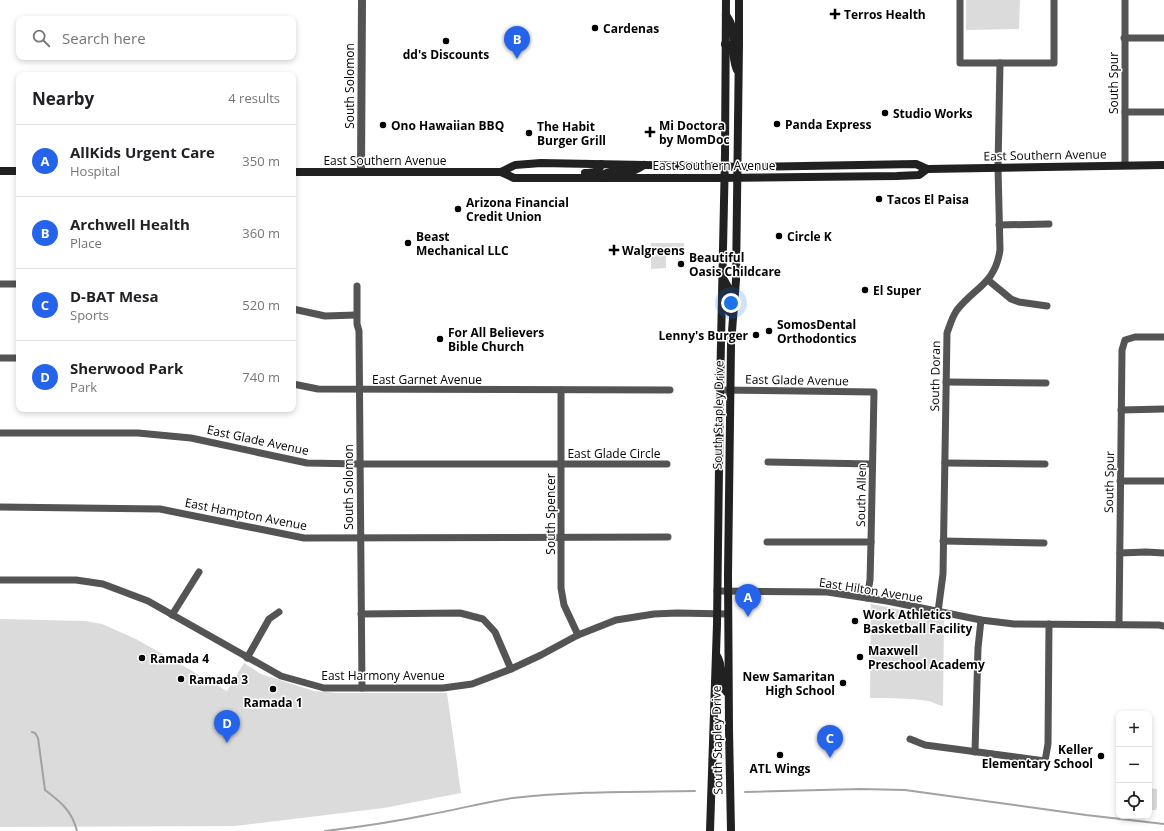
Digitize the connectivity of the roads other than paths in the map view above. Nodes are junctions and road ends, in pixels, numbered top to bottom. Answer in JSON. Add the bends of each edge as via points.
{"nodes":[{"id":1,"x":362,"y":0,"type":"edge"},
{"id":2,"x":726,"y":0,"type":"edge"},
{"id":3,"x":738,"y":0,"type":"edge"},
{"id":4,"x":960,"y":0,"type":"edge"},
{"id":5,"x":1054,"y":0,"type":"edge"},
{"id":6,"x":1125,"y":0,"type":"edge"},
{"id":7,"x":726,"y":15,"type":"junction"},
{"id":8,"x":1124,"y":38,"type":"junction"},
{"id":9,"x":1164,"y":38,"type":"edge"},
{"id":10,"x":725,"y":44,"type":"junction"},
{"id":11,"x":739,"y":44,"type":"junction"},
{"id":12,"x":1000,"y":63,"type":"junction"},
{"id":13,"x":738,"y":74,"type":"junction"},
{"id":14,"x":1125,"y":112,"type":"junction"},
{"id":15,"x":1164,"y":112,"type":"edge"},
{"id":16,"x":601,"y":164,"type":"junction"},
{"id":17,"x":645,"y":165,"type":"junction"},
{"id":18,"x":725,"y":165,"type":"junction"},
{"id":19,"x":899,"y":165,"type":"junction"},
{"id":20,"x":1125,"y":165,"type":"junction"},
{"id":21,"x":1164,"y":165,"type":"edge"},
{"id":22,"x":738,"y":166,"type":"junction"},
{"id":23,"x":998,"y":167,"type":"junction"},
{"id":24,"x":926,"y":169,"type":"junction"},
{"id":25,"x":0,"y":171,"type":"edge"},
{"id":26,"x":16,"y":171,"type":"edge"},
{"id":27,"x":296,"y":172,"type":"edge"},
{"id":28,"x":361,"y":172,"type":"junction"},
{"id":29,"x":501,"y":172,"type":"junction"},
{"id":30,"x":862,"y":176,"type":"junction"},
{"id":31,"x":546,"y":178,"type":"junction"},
{"id":32,"x":601,"y":178,"type":"junction"},
{"id":33,"x":725,"y":178,"type":"junction"},
{"id":34,"x":738,"y":178,"type":"junction"},
{"id":35,"x":1048,"y":224,"type":"dead end"},
{"id":36,"x":999,"y":225,"type":"junction"},
{"id":37,"x":723,"y":279,"type":"junction"},
{"id":38,"x":988,"y":280,"type":"junction"},
{"id":39,"x":0,"y":284,"type":"edge"},
{"id":40,"x":16,"y":284,"type":"edge"},
{"id":41,"x":356,"y":286,"type":"dead end"},
{"id":42,"x":1047,"y":306,"type":"dead end"},
{"id":43,"x":296,"y":309,"type":"edge"},
{"id":44,"x":733,"y":313,"type":"junction"},
{"id":45,"x":356,"y":315,"type":"junction"},
{"id":46,"x":1164,"y":337,"type":"edge"},
{"id":47,"x":0,"y":358,"type":"edge"},
{"id":48,"x":16,"y":358,"type":"edge"},
{"id":49,"x":946,"y":382,"type":"junction"},
{"id":50,"x":1046,"y":383,"type":"dead end"},
{"id":51,"x":296,"y":385,"type":"edge"},
{"id":52,"x":359,"y":390,"type":"junction"},
{"id":53,"x":561,"y":390,"type":"junction"},
{"id":54,"x":670,"y":390,"type":"dead end"},
{"id":55,"x":720,"y":390,"type":"junction"},
{"id":56,"x":730,"y":390,"type":"junction"},
{"id":57,"x":874,"y":392,"type":"joint"},
{"id":58,"x":1164,"y":409,"type":"edge"},
{"id":59,"x":1121,"y":410,"type":"junction"},
{"id":60,"x":0,"y":433,"type":"edge"},
{"id":61,"x":768,"y":462,"type":"dead end"},
{"id":62,"x":945,"y":463,"type":"junction"},
{"id":63,"x":360,"y":464,"type":"junction"},
{"id":64,"x":560,"y":464,"type":"junction"},
{"id":65,"x":667,"y":464,"type":"dead end"},
{"id":66,"x":872,"y":464,"type":"junction"},
{"id":67,"x":1045,"y":464,"type":"dead end"},
{"id":68,"x":1120,"y":481,"type":"junction"},
{"id":69,"x":1164,"y":481,"type":"edge"},
{"id":70,"x":0,"y":506,"type":"edge"},
{"id":71,"x":360,"y":537,"type":"junction"},
{"id":72,"x":668,"y":537,"type":"dead end"},
{"id":73,"x":561,"y":538,"type":"junction"},
{"id":74,"x":944,"y":541,"type":"junction"},
{"id":75,"x":767,"y":542,"type":"dead end"},
{"id":76,"x":871,"y":542,"type":"junction"},
{"id":77,"x":1044,"y":543,"type":"dead end"},
{"id":78,"x":1120,"y":553,"type":"junction"},
{"id":79,"x":1164,"y":554,"type":"edge"},
{"id":80,"x":199,"y":572,"type":"dead end"},
{"id":81,"x":0,"y":580,"type":"edge"},
{"id":82,"x":717,"y":591,"type":"junction"},
{"id":83,"x":728,"y":591,"type":"junction"},
{"id":84,"x":867,"y":598,"type":"junction"},
{"id":85,"x":279,"y":612,"type":"dead end"},
{"id":86,"x":938,"y":612,"type":"junction"},
{"id":87,"x":717,"y":613,"type":"junction"},
{"id":88,"x":361,"y":614,"type":"junction"},
{"id":89,"x":728,"y":614,"type":"junction"},
{"id":90,"x":172,"y":615,"type":"junction"},
{"id":91,"x":981,"y":620,"type":"junction"},
{"id":92,"x":1049,"y":624,"type":"junction"},
{"id":93,"x":1119,"y":624,"type":"junction"},
{"id":94,"x":1164,"y":626,"type":"edge"},
{"id":95,"x":578,"y":635,"type":"junction"},
{"id":96,"x":716,"y":654,"type":"junction"},
{"id":97,"x":247,"y":658,"type":"junction"},
{"id":98,"x":511,"y":669,"type":"junction"},
{"id":99,"x":362,"y":688,"type":"junction"},
{"id":100,"x":715,"y":694,"type":"junction"},
{"id":101,"x":728,"y":694,"type":"junction"},
{"id":102,"x":729,"y":730,"type":"junction"},
{"id":103,"x":910,"y":739,"type":"dead end"},
{"id":104,"x":975,"y":752,"type":"junction"},
{"id":105,"x":710,"y":831,"type":"edge"},
{"id":106,"x":731,"y":831,"type":"edge"}],
"edges":[{"from":1,"to":28,"type":"street","name":"South Solomon"},
{"from":2,"to":7,"type":"main road","name":"South Stapley Drive"},
{"from":3,"to":11,"type":"main road","name":"South Stapley Drive"},
{"from":4,"to":12,"type":"street","via":[[960,63]]},
{"from":5,"to":12,"type":"street","via":[[1054,63]]},
{"from":6,"to":8,"type":"street","name":"South Spur"},
{"from":7,"to":10,"type":"main road","name":"South Stapley Drive"},
{"from":7,"to":11,"type":"main road","via":[[732,25],[732,38]]},
{"from":8,"to":9,"type":"street"},
{"from":8,"to":14,"type":"street","name":"South Spur"},
{"from":10,"to":13,"type":"main road","via":[[730,45],[732,49]]},
{"from":10,"to":18,"type":"main road","name":"South Stapley Drive"},
{"from":11,"to":13,"type":"main road","name":"South Stapley Drive"},
{"from":12,"to":23,"type":"street","name":"South Doran"},
{"from":13,"to":22,"type":"main road","name":"South Stapley Drive"},
{"from":14,"to":15,"type":"street"},
{"from":14,"to":20,"type":"street","name":"South Spur"},
{"from":16,"to":17,"type":"main road","name":"East Southern Avenue"},
{"from":16,"to":29,"type":"main road","name":"East Southern Avenue","via":[[515,165]]},
{"from":16,"to":31,"type":"main road","via":[[597,172],[557,173]]},
{"from":17,"to":18,"type":"main road","name":"East Southern Avenue"},
{"from":17,"to":32,"type":"main road","via":[[633,171],[610,172]]},
{"from":18,"to":22,"type":"main road","name":"East Southern Avenue"},
{"from":18,"to":33,"type":"main road","name":"South Stapley Drive"},
{"from":19,"to":22,"type":"main road","name":"East Southern Avenue"},
{"from":19,"to":24,"type":"main road","name":"East Southern Avenue","via":[[916,164]]},
{"from":19,"to":30,"type":"main road","via":[[865,172]]},
{"from":20,"to":21,"type":"main road","name":"East Southern Avenue"},
{"from":20,"to":23,"type":"main road","name":"East Southern Avenue"},
{"from":22,"to":34,"type":"main road","name":"South Stapley Drive"},
{"from":23,"to":24,"type":"main road","name":"East Southern Avenue"},
{"from":23,"to":36,"type":"street","name":"South Doran"},
{"from":24,"to":30,"type":"main road","name":"East Southern Avenue","via":[[919,174]]},
{"from":25,"to":26,"type":"main road"},
{"from":27,"to":28,"type":"main road","name":"East Southern Avenue"},
{"from":28,"to":29,"type":"main road","name":"East Southern Avenue"},
{"from":29,"to":31,"type":"main road","name":"East Southern Avenue","via":[[514,178]]},
{"from":30,"to":34,"type":"main road","name":"East Southern Avenue"},
{"from":31,"to":32,"type":"main road","name":"East Southern Avenue"},
{"from":32,"to":33,"type":"main road","name":"East Southern Avenue"},
{"from":33,"to":34,"type":"main road","name":"East Southern Avenue"},
{"from":33,"to":37,"type":"main road","name":"South Stapley Drive"},
{"from":34,"to":44,"type":"main road","name":"South Stapley Drive"},
{"from":35,"to":36,"type":"street"},
{"from":36,"to":38,"type":"street","name":"South Doran","via":[[998,260]]},
{"from":37,"to":44,"type":"main road","via":[[729,289],[729,312]]},
{"from":37,"to":55,"type":"main road","name":"South Stapley Drive"},
{"from":38,"to":42,"type":"street","via":[[1011,299]]},
{"from":38,"to":49,"type":"street","name":"South Doran","via":[[963,303],[952,320],[946,342]]},
{"from":39,"to":40,"type":"street"},
{"from":41,"to":45,"type":"street","name":"South Solomon"},
{"from":43,"to":45,"type":"street","via":[[325,316]]},
{"from":44,"to":56,"type":"main road","name":"South Stapley Drive"},
{"from":45,"to":52,"type":"street","name":"South Solomon","via":[[359,332]]},
{"from":46,"to":59,"type":"street","name":"South Spur","via":[[1135,337],[1126,340],[1122,350]]},
{"from":47,"to":48,"type":"street"},
{"from":49,"to":50,"type":"street"},
{"from":49,"to":62,"type":"street","name":"South Doran"},
{"from":51,"to":52,"type":"street","name":"East Garnet Avenue","via":[[318,389]]},
{"from":52,"to":53,"type":"street","name":"East Garnet Avenue"},
{"from":52,"to":63,"type":"street","name":"South Solomon"},
{"from":53,"to":54,"type":"street","name":"East Garnet Avenue"},
{"from":53,"to":64,"type":"street","name":"South Spencer"},
{"from":55,"to":56,"type":"street","name":"East Glade Avenue"},
{"from":55,"to":82,"type":"main road","name":"South Stapley Drive"},
{"from":56,"to":57,"type":"street","name":"East Glade Avenue"},
{"from":56,"to":83,"type":"main road","name":"South Stapley Drive"},
{"from":57,"to":66,"type":"street","name":"South Allen"},
{"from":58,"to":59,"type":"street"},
{"from":59,"to":68,"type":"street","name":"South Spur"},
{"from":60,"to":63,"type":"street","name":"East Glade Avenue","via":[[138,433],[183,437],[307,463]]},
{"from":61,"to":66,"type":"street"},
{"from":62,"to":67,"type":"street"},
{"from":62,"to":74,"type":"street","name":"South Doran"},
{"from":63,"to":64,"type":"street","name":"East Glade Avenue"},
{"from":63,"to":71,"type":"street","name":"South Solomon"},
{"from":64,"to":65,"type":"street","name":"East Glade Circle"},
{"from":64,"to":73,"type":"street","name":"South Spencer"},
{"from":66,"to":76,"type":"street","name":"South Allen"},
{"from":68,"to":69,"type":"street"},
{"from":68,"to":78,"type":"street","name":"South Spur"},
{"from":70,"to":71,"type":"street","name":"East Hampton Avenue","via":[[160,509],[304,538]]},
{"from":71,"to":73,"type":"street","name":"East Hampton Avenue"},
{"from":71,"to":88,"type":"street","name":"South Solomon"},
{"from":72,"to":73,"type":"street","name":"East Hampton Avenue"},
{"from":73,"to":95,"type":"street","name":"South Spencer","via":[[564,605]]},
{"from":74,"to":77,"type":"street"},
{"from":74,"to":86,"type":"street","name":"South Doran"},
{"from":75,"to":76,"type":"street"},
{"from":76,"to":84,"type":"street","name":"South Allen"},
{"from":78,"to":79,"type":"street"},
{"from":78,"to":93,"type":"street","name":"South Spur"},
{"from":80,"to":90,"type":"street"},
{"from":81,"to":90,"type":"street","name":"East Harmony Avenue","via":[[76,580],[103,584],[148,601]]},
{"from":82,"to":83,"type":"street","name":"East Hilton Avenue"},
{"from":82,"to":87,"type":"main road","name":"South Stapley Drive"},
{"from":83,"to":84,"type":"street","name":"East Hilton Avenue","via":[[827,592]]},
{"from":83,"to":89,"type":"main road","name":"South Stapley Drive"},
{"from":84,"to":86,"type":"street","name":"East Hilton Avenue"},
{"from":85,"to":97,"type":"street","via":[[269,619]]},
{"from":86,"to":91,"type":"street","name":"East Hilton Avenue"},
{"from":87,"to":89,"type":"street","name":"East Harmony Avenue"},
{"from":87,"to":95,"type":"street","name":"East Harmony Avenue","via":[[636,616],[616,620]]},
{"from":87,"to":96,"type":"main road","name":"South Stapley Drive"},
{"from":88,"to":98,"type":"street","via":[[460,613],[483,619],[495,632]]},
{"from":88,"to":99,"type":"street","name":"South Solomon"},
{"from":89,"to":101,"type":"main road","name":"South Stapley Drive"},
{"from":90,"to":97,"type":"street","name":"East Harmony Avenue"},
{"from":91,"to":92,"type":"street","name":"East Hilton Avenue","via":[[1014,624]]},
{"from":91,"to":104,"type":"street"},
{"from":92,"to":93,"type":"street","name":"East Hilton Avenue"},
{"from":92,"to":104,"type":"street","via":[[1048,744],[1045,761]]},
{"from":93,"to":94,"type":"street","name":"East Hilton Avenue"},
{"from":95,"to":98,"type":"street","name":"East Harmony Avenue"},
{"from":96,"to":100,"type":"main road","name":"South Stapley Drive"},
{"from":96,"to":101,"type":"main road","via":[[721,664],[723,688]]},
{"from":97,"to":99,"type":"street","name":"East Harmony Avenue","via":[[281,676],[313,686]]},
{"from":98,"to":99,"type":"street","name":"East Harmony Avenue","via":[[472,684],[446,687]]},
{"from":100,"to":102,"type":"main road","via":[[723,698],[724,725]]},
{"from":100,"to":105,"type":"main road","name":"South Stapley Drive"},
{"from":101,"to":102,"type":"main road","name":"South Stapley Drive"},
{"from":102,"to":106,"type":"main road","name":"South Stapley Drive"},
{"from":103,"to":104,"type":"street","via":[[925,745]]}]}
